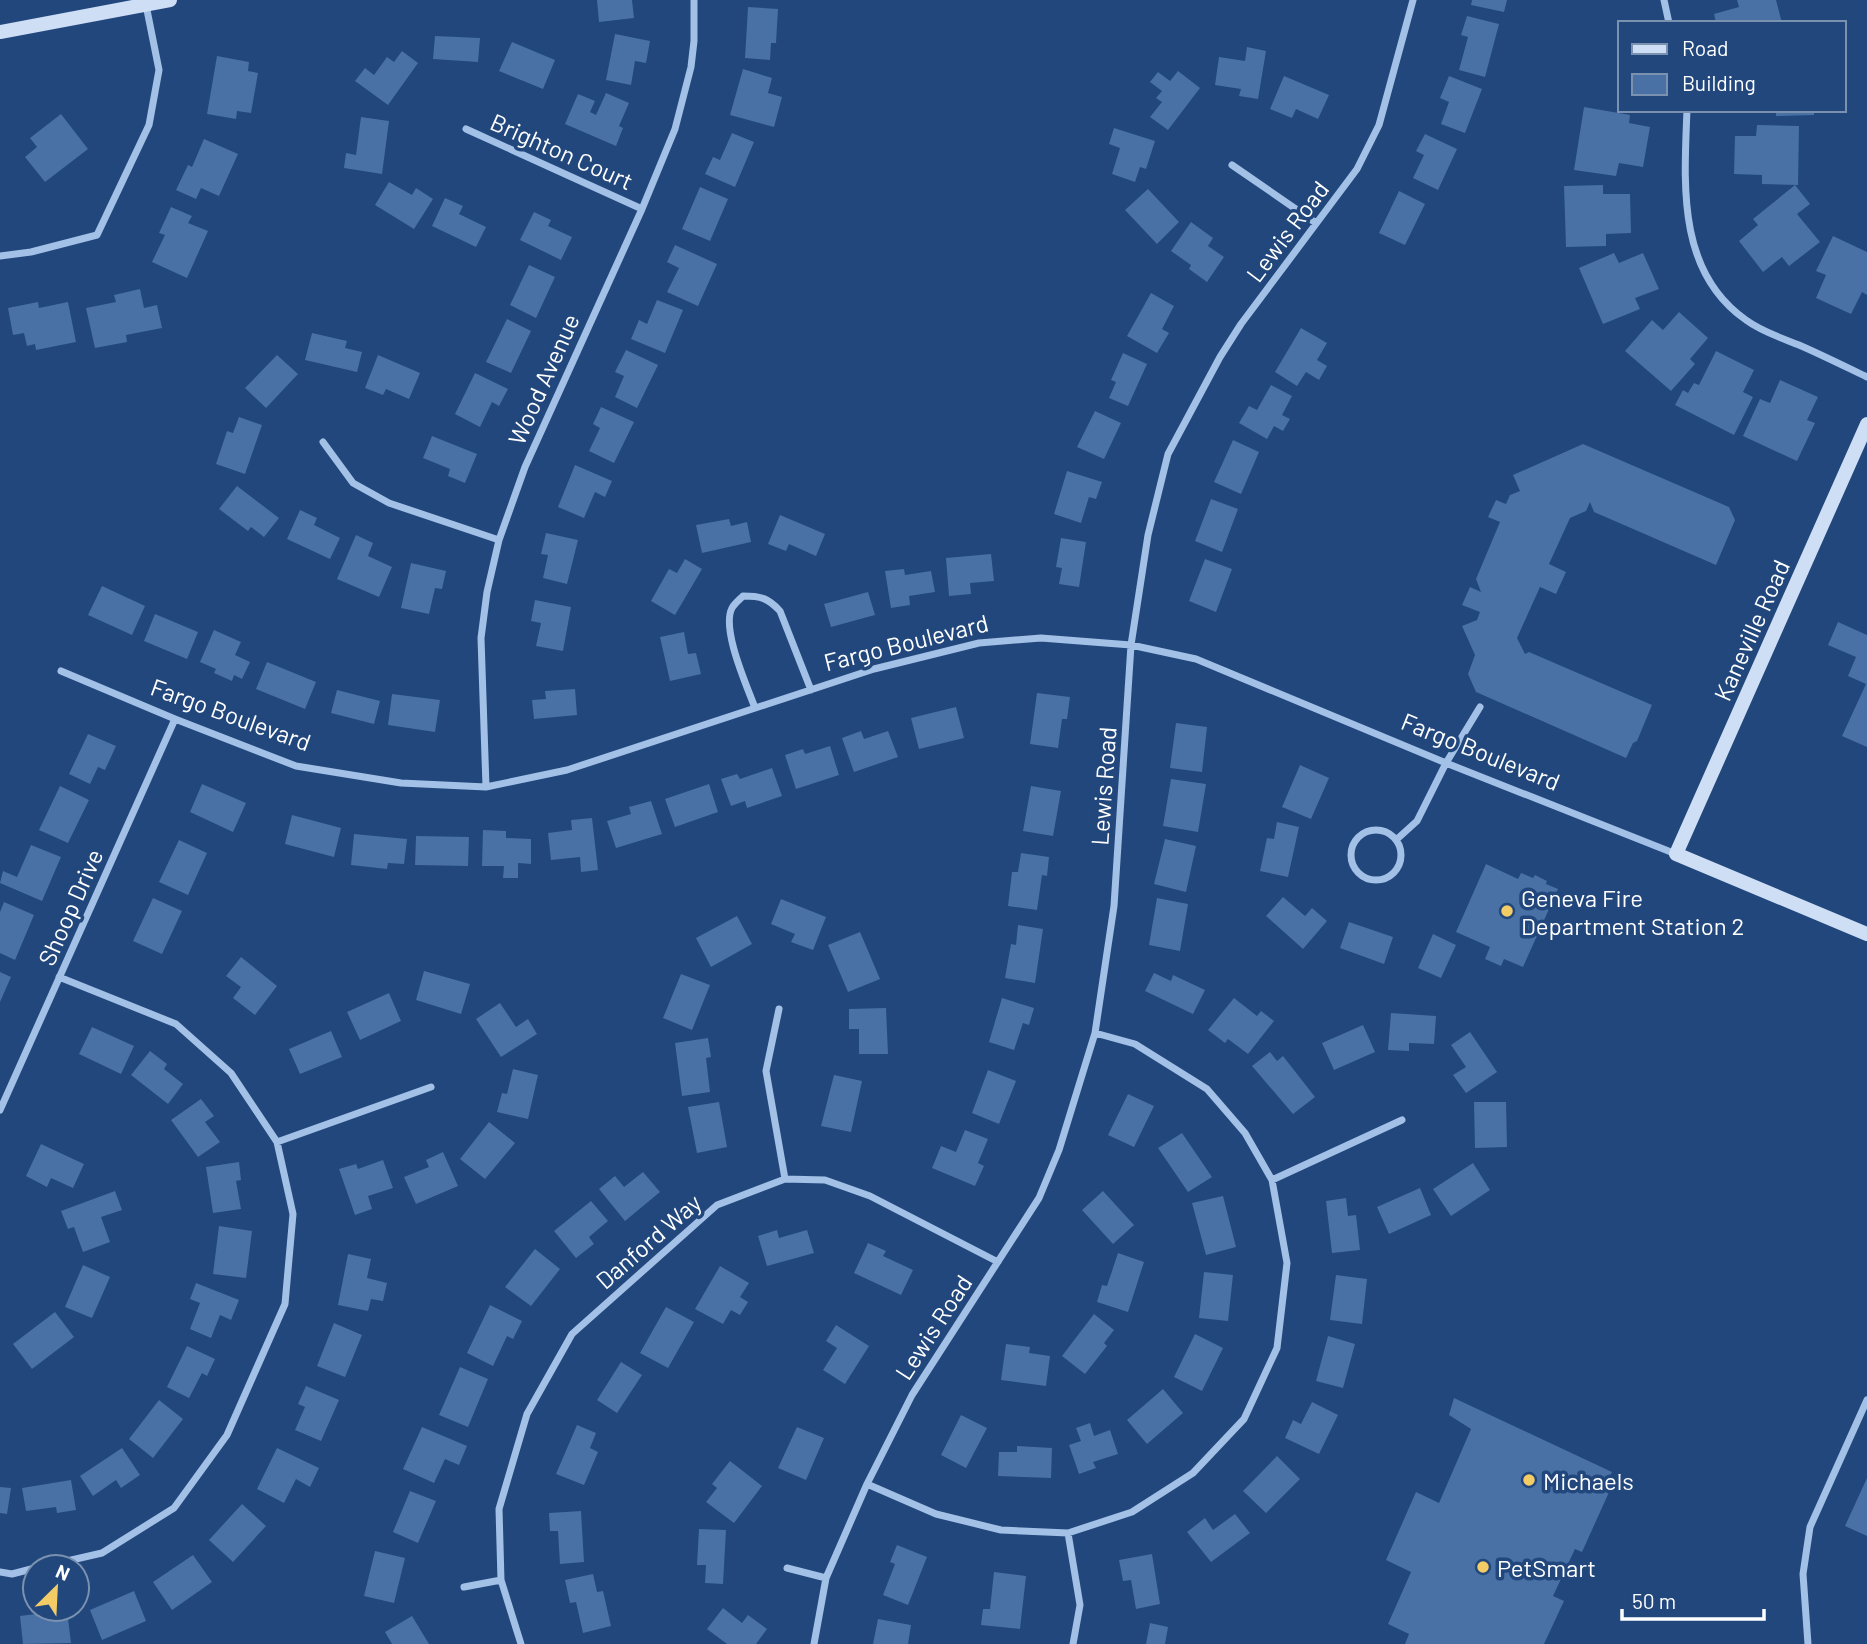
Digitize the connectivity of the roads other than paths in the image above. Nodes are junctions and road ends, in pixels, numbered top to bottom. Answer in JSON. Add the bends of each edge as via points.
{"nodes":[{"id":1,"x":170,"y":0,"type":"edge"},
{"id":2,"x":694,"y":0,"type":"edge"},
{"id":3,"x":1413,"y":0,"type":"edge"},
{"id":4,"x":1664,"y":0,"type":"edge"},
{"id":5,"x":146,"y":5,"type":"junction"},
{"id":6,"x":1668,"y":21,"type":"edge"},
{"id":7,"x":0,"y":32,"type":"edge"},
{"id":8,"x":1687,"y":112,"type":"edge"},
{"id":9,"x":466,"y":129,"type":"dead end"},
{"id":10,"x":1232,"y":165,"type":"dead end"},
{"id":11,"x":642,"y":209,"type":"junction"},
{"id":12,"x":1316,"y":223,"type":"junction"},
{"id":13,"x":0,"y":256,"type":"edge"},
{"id":14,"x":1867,"y":376,"type":"edge"},
{"id":15,"x":1867,"y":424,"type":"edge"},
{"id":16,"x":323,"y":442,"type":"dead end"},
{"id":17,"x":499,"y":540,"type":"junction"},
{"id":18,"x":1131,"y":645,"type":"junction"},
{"id":19,"x":61,"y":671,"type":"dead end"},
{"id":20,"x":811,"y":690,"type":"junction"},
{"id":21,"x":1480,"y":707,"type":"dead end"},
{"id":22,"x":755,"y":708,"type":"junction"},
{"id":23,"x":175,"y":719,"type":"junction"},
{"id":24,"x":1446,"y":763,"type":"junction"},
{"id":25,"x":486,"y":787,"type":"junction"},
{"id":26,"x":1396,"y":840,"type":"junction"},
{"id":27,"x":1676,"y":854,"type":"junction"},
{"id":28,"x":1867,"y":934,"type":"edge"},
{"id":29,"x":59,"y":977,"type":"junction"},
{"id":30,"x":779,"y":1009,"type":"dead end"},
{"id":31,"x":1095,"y":1033,"type":"junction"},
{"id":32,"x":431,"y":1087,"type":"dead end"},
{"id":33,"x":0,"y":1110,"type":"edge"},
{"id":34,"x":1402,"y":1120,"type":"dead end"},
{"id":35,"x":276,"y":1142,"type":"junction"},
{"id":36,"x":785,"y":1179,"type":"junction"},
{"id":37,"x":1272,"y":1180,"type":"junction"},
{"id":38,"x":998,"y":1262,"type":"junction"},
{"id":39,"x":1867,"y":1399,"type":"edge"},
{"id":40,"x":866,"y":1484,"type":"junction"},
{"id":41,"x":1068,"y":1533,"type":"junction"},
{"id":42,"x":91,"y":1556,"type":"edge"},
{"id":43,"x":787,"y":1568,"type":"dead end"},
{"id":44,"x":0,"y":1572,"type":"edge"},
{"id":45,"x":21,"y":1572,"type":"edge"},
{"id":46,"x":826,"y":1578,"type":"junction"},
{"id":47,"x":501,"y":1580,"type":"junction"},
{"id":48,"x":464,"y":1587,"type":"dead end"},
{"id":49,"x":521,"y":1644,"type":"edge"},
{"id":50,"x":814,"y":1644,"type":"edge"},
{"id":51,"x":1073,"y":1644,"type":"edge"},
{"id":52,"x":1808,"y":1644,"type":"edge"}],
"edges":[{"from":1,"to":5,"type":"main road"},
{"from":2,"to":11,"type":"street","name":"Wood Avenue","via":[[694,41],[685,98]]},
{"from":3,"to":12,"type":"street","name":"Lewis Road","via":[[1379,125],[1357,169]]},
{"from":4,"to":6,"type":"street"},
{"from":5,"to":7,"type":"main road"},
{"from":5,"to":13,"type":"street","via":[[159,70],[149,125],[97,235]]},
{"from":8,"to":14,"type":"street","via":[[1684,173],[1690,236],[1716,291],[1754,325]]},
{"from":9,"to":11,"type":"street","name":"Brighton Court"},
{"from":10,"to":12,"type":"street"},
{"from":11,"to":17,"type":"street","name":"Wood Avenue","via":[[525,467]]},
{"from":12,"to":18,"type":"street","name":"Lewis Road","via":[[1241,324],[1168,454],[1148,535]]},
{"from":15,"to":27,"type":"main road","name":"Kaneville Road"},
{"from":16,"to":17,"type":"street","via":[[353,483],[389,503]]},
{"from":17,"to":25,"type":"street","name":"Wood Avenue","via":[[481,638]]},
{"from":18,"to":20,"type":"street","name":"Fargo Boulevard","via":[[1041,638],[979,643]]},
{"from":18,"to":24,"type":"street","name":"Fargo Boulevard","via":[[1196,659]]},
{"from":18,"to":31,"type":"street","name":"Lewis Road","via":[[1114,906]]},
{"from":19,"to":23,"type":"street","name":"Fargo Boulevard"},
{"from":20,"to":22,"type":"street","name":"Fargo Boulevard"},
{"from":20,"to":22,"type":"street","via":[[780,611],[761,596],[743,596],[732,607],[730,635]]},
{"from":21,"to":24,"type":"street"},
{"from":22,"to":25,"type":"street","name":"Fargo Boulevard","via":[[567,770]]},
{"from":23,"to":25,"type":"street","name":"Fargo Boulevard","via":[[296,766],[401,783]]},
{"from":23,"to":29,"type":"street","name":"Shoop Drive"},
{"from":24,"to":26,"type":"street","via":[[1417,821]]},
{"from":24,"to":27,"type":"street","name":"Fargo Boulevard"},
{"from":26,"to":26,"type":"street","via":[[1374,830],[1361,835],[1351,854],[1355,868],[1371,879],[1392,874],[1401,860]]},
{"from":27,"to":28,"type":"main road","name":"Fargo Boulevard"},
{"from":29,"to":33,"type":"street","name":"Shoop Drive"},
{"from":29,"to":35,"type":"street","via":[[176,1024],[231,1073]]},
{"from":30,"to":36,"type":"street","via":[[766,1071]]},
{"from":31,"to":37,"type":"street","via":[[1135,1044],[1207,1089],[1245,1133]]},
{"from":31,"to":38,"type":"street","name":"Lewis Road","via":[[1040,1198]]},
{"from":32,"to":35,"type":"street"},
{"from":34,"to":37,"type":"street"},
{"from":35,"to":42,"type":"street","via":[[293,1214],[285,1304],[227,1435],[174,1508]]},
{"from":36,"to":38,"type":"street","name":"Danford Way","via":[[825,1180],[870,1196]]},
{"from":36,"to":47,"type":"street","name":"Danford Way","via":[[717,1205],[572,1334],[527,1414],[499,1509]]},
{"from":37,"to":41,"type":"street","via":[[1287,1263],[1278,1348],[1244,1419],[1194,1473],[1132,1513]]},
{"from":38,"to":40,"type":"street","name":"Lewis Road","via":[[912,1395]]},
{"from":39,"to":52,"type":"street","via":[[1810,1527],[1803,1574]]},
{"from":40,"to":41,"type":"street","via":[[936,1514],[1001,1531]]},
{"from":40,"to":46,"type":"street","name":"Lewis Road"},
{"from":41,"to":51,"type":"street","via":[[1080,1605]]},
{"from":43,"to":46,"type":"street"},
{"from":44,"to":45,"type":"street"},
{"from":46,"to":50,"type":"street","name":"Lewis Road"},
{"from":47,"to":48,"type":"street"},
{"from":47,"to":49,"type":"street","name":"Danford Way"}]}
